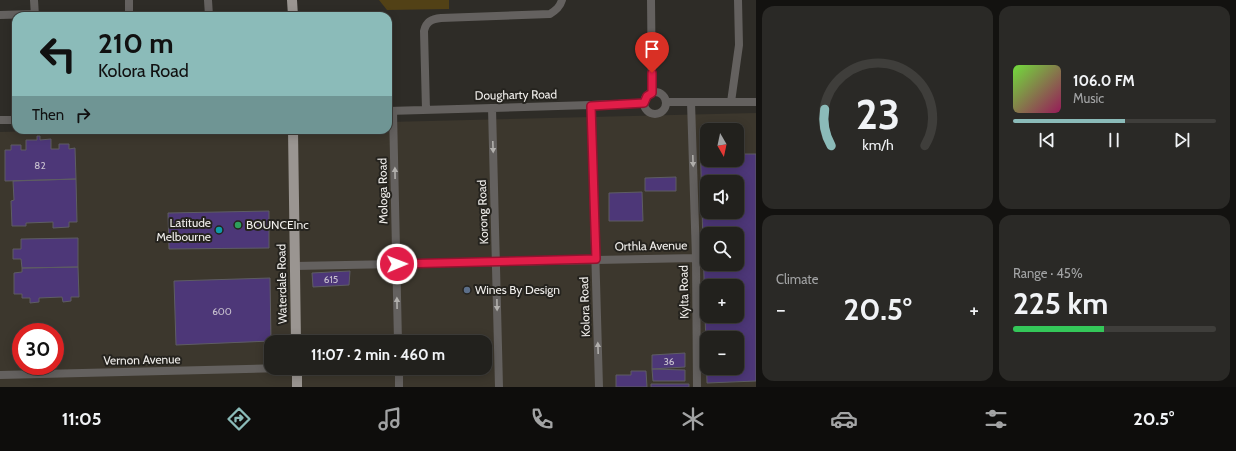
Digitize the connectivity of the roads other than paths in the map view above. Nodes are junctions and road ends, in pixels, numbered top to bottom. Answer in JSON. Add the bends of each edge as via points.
{"nodes":[{"id":1,"x":34,"y":0,"type":"edge"},
{"id":2,"x":129,"y":0,"type":"edge"},
{"id":3,"x":208,"y":0,"type":"edge"},
{"id":4,"x":292,"y":0,"type":"edge"},
{"id":5,"x":562,"y":0,"type":"edge"},
{"id":6,"x":651,"y":0,"type":"edge"},
{"id":7,"x":738,"y":0,"type":"edge"},
{"id":8,"x":35,"y":12,"type":"edge"},
{"id":9,"x":129,"y":12,"type":"edge"},
{"id":10,"x":209,"y":12,"type":"edge"},
{"id":11,"x":293,"y":12,"type":"edge"},
{"id":12,"x":0,"y":15,"type":"edge"},
{"id":13,"x":12,"y":15,"type":"edge"},
{"id":14,"x":652,"y":93,"type":"junction"},
{"id":15,"x":666,"y":102,"type":"junction"},
{"id":16,"x":691,"y":102,"type":"junction"},
{"id":17,"x":730,"y":102,"type":"junction"},
{"id":18,"x":756,"y":102,"type":"edge"},
{"id":19,"x":644,"y":103,"type":"junction"},
{"id":20,"x":591,"y":106,"type":"junction"},
{"id":21,"x":492,"y":108,"type":"junction"},
{"id":22,"x":426,"y":110,"type":"junction"},
{"id":23,"x":392,"y":111,"type":"edge"},
{"id":24,"x":0,"y":120,"type":"edge"},
{"id":25,"x":12,"y":120,"type":"edge"},
{"id":26,"x":293,"y":134,"type":"edge"},
{"id":27,"x":391,"y":134,"type":"edge"},
{"id":28,"x":696,"y":258,"type":"junction"},
{"id":29,"x":596,"y":259,"type":"junction"},
{"id":30,"x":496,"y":261,"type":"junction"},
{"id":31,"x":397,"y":264,"type":"junction"},
{"id":32,"x":295,"y":266,"type":"junction"},
{"id":33,"x":296,"y":335,"type":"edge"},
{"id":34,"x":398,"y":335,"type":"edge"},
{"id":35,"x":264,"y":368,"type":"edge"},
{"id":36,"x":0,"y":375,"type":"edge"},
{"id":37,"x":297,"y":375,"type":"edge"},
{"id":38,"x":399,"y":375,"type":"edge"},
{"id":39,"x":298,"y":387,"type":"edge"},
{"id":40,"x":399,"y":387,"type":"edge"},
{"id":41,"x":499,"y":387,"type":"edge"},
{"id":42,"x":599,"y":387,"type":"edge"},
{"id":43,"x":697,"y":387,"type":"edge"}],
"edges":[{"from":1,"to":8,"type":"street"},
{"from":2,"to":9,"type":"street"},
{"from":3,"to":10,"type":"street"},
{"from":4,"to":11,"type":"main road"},
{"from":5,"to":22,"type":"street","via":[[550,14],[430,20],[424,31]]},
{"from":6,"to":14,"type":"street"},
{"from":7,"to":17,"type":"street","via":[[739,44]]},
{"from":12,"to":13,"type":"street"},
{"from":14,"to":15,"type":"street","via":[[660,94]]},
{"from":14,"to":19,"type":"street","via":[[647,96]]},
{"from":15,"to":16,"type":"street"},
{"from":15,"to":19,"type":"street","via":[[663,110],[654,114],[647,110]]},
{"from":16,"to":17,"type":"street"},
{"from":16,"to":28,"type":"street","name":"Kylta Road","one_way":true},
{"from":17,"to":18,"type":"street"},
{"from":19,"to":20,"type":"street","name":"Dougharty Road"},
{"from":20,"to":21,"type":"street","name":"Dougharty Road"},
{"from":20,"to":29,"type":"street","name":"Kolora Road"},
{"from":21,"to":22,"type":"street","name":"Dougharty Road"},
{"from":21,"to":30,"type":"street","name":"Korong Road","one_way":true},
{"from":22,"to":23,"type":"street","name":"Dougharty Road"},
{"from":24,"to":25,"type":"street"},
{"from":26,"to":32,"type":"main road","name":"Waterdale Road"},
{"from":31,"to":27,"type":"street","name":"Mologa Road","one_way":true},
{"from":28,"to":29,"type":"street","name":"Orthla Avenue"},
{"from":28,"to":43,"type":"street","name":"Kylta Road"},
{"from":29,"to":30,"type":"street","name":"Orthla Avenue"},
{"from":42,"to":29,"type":"street","name":"Kolora Road","one_way":true},
{"from":30,"to":31,"type":"street","name":"Orthla Avenue"},
{"from":30,"to":41,"type":"street","name":"Korong Road","one_way":true},
{"from":31,"to":32,"type":"street","name":"Orthla Avenue"},
{"from":34,"to":31,"type":"street","name":"Mologa Road","one_way":true},
{"from":32,"to":33,"type":"main road","name":"Waterdale Road"},
{"from":35,"to":36,"type":"street","name":"Vernon Avenue"},
{"from":37,"to":39,"type":"main road"},
{"from":38,"to":40,"type":"street"}]}
